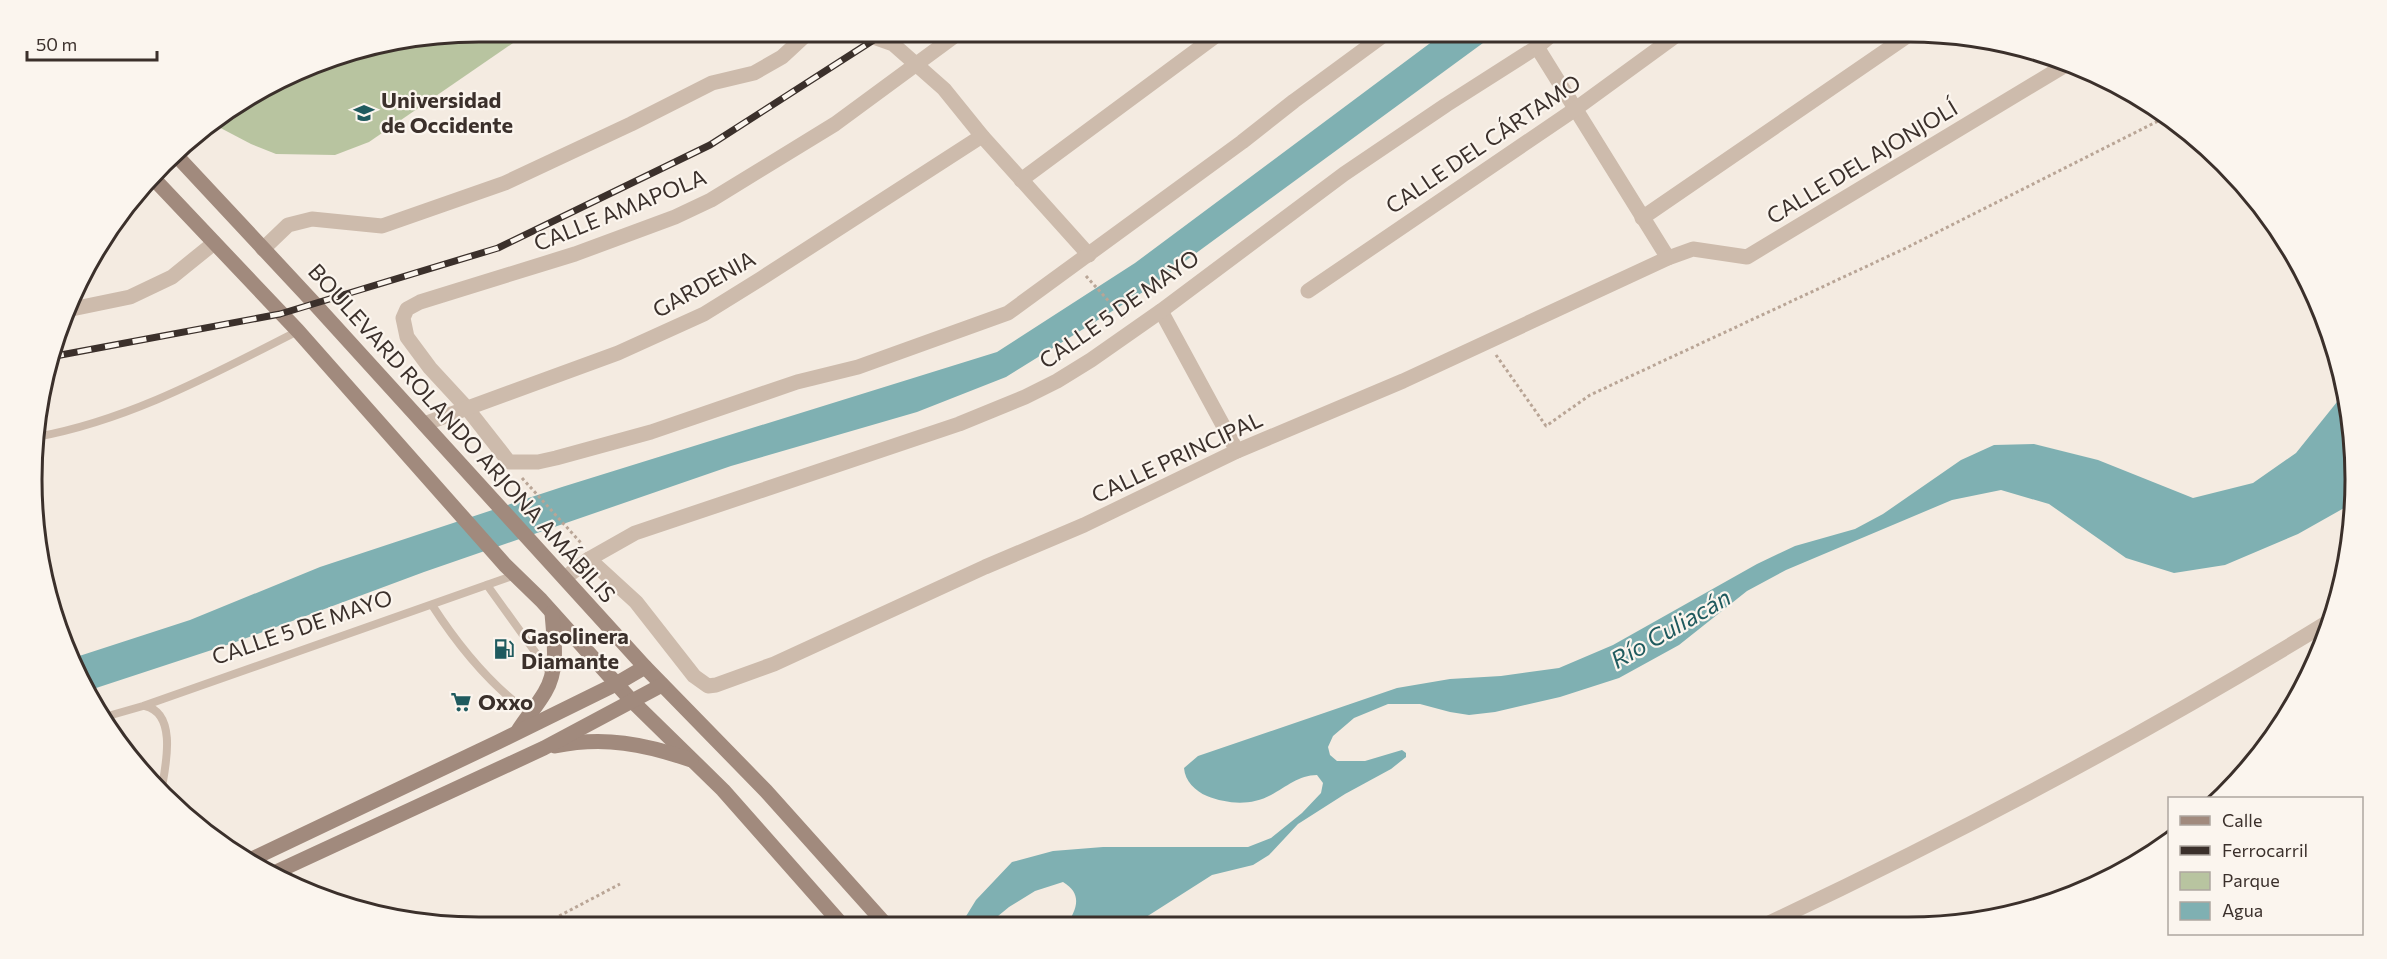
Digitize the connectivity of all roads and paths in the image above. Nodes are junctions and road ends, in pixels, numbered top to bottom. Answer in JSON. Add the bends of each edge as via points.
{"nodes":[{"id":1,"x":798,"y":42,"type":"edge"},
{"id":2,"x":887,"y":42,"type":"edge"},
{"id":3,"x":947,"y":42,"type":"edge"},
{"id":4,"x":1207,"y":42,"type":"edge"},
{"id":5,"x":1375,"y":42,"type":"edge"},
{"id":6,"x":1543,"y":42,"type":"edge"},
{"id":7,"x":1668,"y":42,"type":"edge"},
{"id":8,"x":1886,"y":42,"type":"edge"},
{"id":9,"x":1537,"y":47,"type":"junction"},
{"id":10,"x":917,"y":64,"type":"junction"},
{"id":11,"x":2059,"y":69,"type":"edge"},
{"id":12,"x":1574,"y":110,"type":"junction"},
{"id":13,"x":2158,"y":121,"type":"edge"},
{"id":14,"x":982,"y":136,"type":"junction"},
{"id":15,"x":181,"y":160,"type":"edge"},
{"id":16,"x":1021,"y":180,"type":"junction"},
{"id":17,"x":158,"y":183,"type":"edge"},
{"id":18,"x":1642,"y":218,"type":"junction"},
{"id":19,"x":214,"y":243,"type":"junction"},
{"id":20,"x":262,"y":249,"type":"junction"},
{"id":21,"x":1089,"y":255,"type":"junction"},
{"id":22,"x":1668,"y":258,"type":"junction"},
{"id":23,"x":1083,"y":274,"type":"dead end"},
{"id":24,"x":1308,"y":291,"type":"dead end"},
{"id":25,"x":77,"y":308,"type":"edge"},
{"id":26,"x":1161,"y":311,"type":"junction"},
{"id":27,"x":1122,"y":316,"type":"dead end"},
{"id":28,"x":298,"y":331,"type":"junction"},
{"id":29,"x":1488,"y":343,"type":"junction"},
{"id":30,"x":466,"y":407,"type":"junction"},
{"id":31,"x":424,"y":424,"type":"junction"},
{"id":32,"x":45,"y":435,"type":"edge"},
{"id":33,"x":1237,"y":451,"type":"junction"},
{"id":34,"x":517,"y":473,"type":"dead end"},
{"id":35,"x":586,"y":552,"type":"junction"},
{"id":36,"x":510,"y":570,"type":"junction"},
{"id":37,"x":565,"y":578,"type":"junction"},
{"id":38,"x":487,"y":585,"type":"junction"},
{"id":39,"x":432,"y":605,"type":"junction"},
{"id":40,"x":552,"y":613,"type":"junction"},
{"id":41,"x":2319,"y":627,"type":"edge"},
{"id":42,"x":645,"y":667,"type":"junction"},
{"id":43,"x":552,"y":675,"type":"junction"},
{"id":44,"x":616,"y":684,"type":"junction"},
{"id":45,"x":662,"y":685,"type":"junction"},
{"id":46,"x":632,"y":700,"type":"junction"},
{"id":47,"x":143,"y":706,"type":"junction"},
{"id":48,"x":529,"y":713,"type":"junction"},
{"id":49,"x":111,"y":715,"type":"edge"},
{"id":50,"x":517,"y":733,"type":"junction"},
{"id":51,"x":498,"y":742,"type":"junction"},
{"id":52,"x":544,"y":748,"type":"junction"},
{"id":53,"x":696,"y":761,"type":"junction"},
{"id":54,"x":509,"y":764,"type":"junction"},
{"id":55,"x":163,"y":781,"type":"edge"},
{"id":56,"x":258,"y":856,"type":"edge"},
{"id":57,"x":281,"y":869,"type":"edge"},
{"id":58,"x":620,"y":884,"type":"dead end"},
{"id":59,"x":557,"y":917,"type":"edge"},
{"id":60,"x":835,"y":917,"type":"edge"},
{"id":61,"x":879,"y":917,"type":"edge"},
{"id":62,"x":1782,"y":917,"type":"edge"}],
"edges":[{"from":1,"to":20,"type":"street","via":[[754,73],[712,83],[505,183],[382,226],[312,219],[288,225]]},
{"from":2,"to":10,"type":"street"},
{"from":3,"to":10,"type":"street","name":"CALLE AMAPOLA"},
{"from":4,"to":16,"type":"street"},
{"from":5,"to":21,"type":"street"},
{"from":6,"to":9,"type":"street","name":"CALLE 5 DE MAYO"},
{"from":7,"to":12,"type":"street","name":"CALLE DEL CÁRTAMO"},
{"from":8,"to":18,"type":"street"},
{"from":9,"to":12,"type":"street"},
{"from":9,"to":26,"type":"street","name":"CALLE 5 DE MAYO","via":[[1344,174]]},
{"from":10,"to":14,"type":"street","via":[[944,89]]},
{"from":10,"to":30,"type":"street","name":"CALLE AMAPOLA","via":[[834,124],[711,200],[575,254],[407,309],[403,318],[407,337]]},
{"from":11,"to":22,"type":"street","name":"CALLE DEL AJONJOLÍ","via":[[1747,257],[1693,249]]},
{"from":12,"to":18,"type":"street"},
{"from":12,"to":24,"type":"street","name":"CALLE DEL CÁRTAMO"},
{"from":13,"to":29,"type":"path","via":[[1906,248],[1590,395],[1546,426]]},
{"from":14,"to":16,"type":"street"},
{"from":14,"to":30,"type":"street","name":"GARDENIA","via":[[704,314],[618,353]]},
{"from":15,"to":20,"type":"main road","name":"BOULEVARD ROLANDO ARJONA AMÁBILIS"},
{"from":16,"to":21,"type":"street"},
{"from":17,"to":19,"type":"main road"},
{"from":18,"to":22,"type":"street"},
{"from":19,"to":25,"type":"street","via":[[172,277],[130,297]]},
{"from":19,"to":28,"type":"main road"},
{"from":20,"to":31,"type":"main road","name":"BOULEVARD ROLANDO ARJONA AMÁBILIS"},
{"from":21,"to":30,"type":"street","via":[[1008,313],[986,322],[858,367],[797,382],[588,451],[538,462],[509,462]]},
{"from":22,"to":29,"type":"street","name":"CALLE PRINCIPAL"},
{"from":23,"to":27,"type":"path"},
{"from":26,"to":33,"type":"street"},
{"from":26,"to":35,"type":"street","name":"CALLE 5 DE MAYO","via":[[1091,360],[1025,397],[960,424]]},
{"from":28,"to":32,"type":"lane","via":[[130,411]]},
{"from":28,"to":36,"type":"main road"},
{"from":29,"to":33,"type":"street","name":"CALLE PRINCIPAL"},
{"from":30,"to":31,"type":"street","name":"GARDENIA"},
{"from":31,"to":37,"type":"main road","name":"BOULEVARD ROLANDO ARJONA AMÁBILIS"},
{"from":33,"to":35,"type":"street","name":"CALLE PRINCIPAL","via":[[1084,525],[774,664],[716,685],[708,686],[685,665],[636,602]]},
{"from":34,"to":35,"type":"path"},
{"from":35,"to":37,"type":"street","name":"CALLE 5 DE MAYO"},
{"from":36,"to":38,"type":"lane","name":"CALLE 5 DE MAYO"},
{"from":36,"to":40,"type":"main road"},
{"from":37,"to":42,"type":"main road","name":"BOULEVARD ROLANDO ARJONA AMÁBILIS"},
{"from":38,"to":39,"type":"lane","name":"CALLE 5 DE MAYO"},
{"from":38,"to":43,"type":"lane"},
{"from":39,"to":47,"type":"lane","name":"CALLE 5 DE MAYO"},
{"from":39,"to":48,"type":"lane","via":[[469,657],[506,696]]},
{"from":40,"to":43,"type":"main road"},
{"from":40,"to":44,"type":"main road"},
{"from":41,"to":62,"type":"street","via":[[2022,795]]},
{"from":42,"to":44,"type":"main road"},
{"from":42,"to":45,"type":"main road","name":"BOULEVARD ROLANDO ARJONA AMÁBILIS"},
{"from":43,"to":48,"type":"main road","via":[[546,691]]},
{"from":44,"to":46,"type":"main road"},
{"from":44,"to":50,"type":"main road"},
{"from":45,"to":46,"type":"main road"},
{"from":45,"to":61,"type":"main road","name":"BOULEVARD ROLANDO ARJONA AMÁBILIS","via":[[766,791]]},
{"from":46,"to":52,"type":"main road"},
{"from":46,"to":53,"type":"main road"},
{"from":47,"to":49,"type":"lane","name":"CALLE 5 DE MAYO"},
{"from":47,"to":55,"type":"lane","via":[[153,708],[159,715],[166,734]]},
{"from":48,"to":50,"type":"main road"},
{"from":50,"to":51,"type":"main road"},
{"from":51,"to":54,"type":"main road"},
{"from":51,"to":56,"type":"main road"},
{"from":52,"to":53,"type":"main road","via":[[608,742],[642,744]]},
{"from":52,"to":54,"type":"main road"},
{"from":53,"to":60,"type":"main road"},
{"from":54,"to":57,"type":"main road"},
{"from":58,"to":59,"type":"path"}]}
